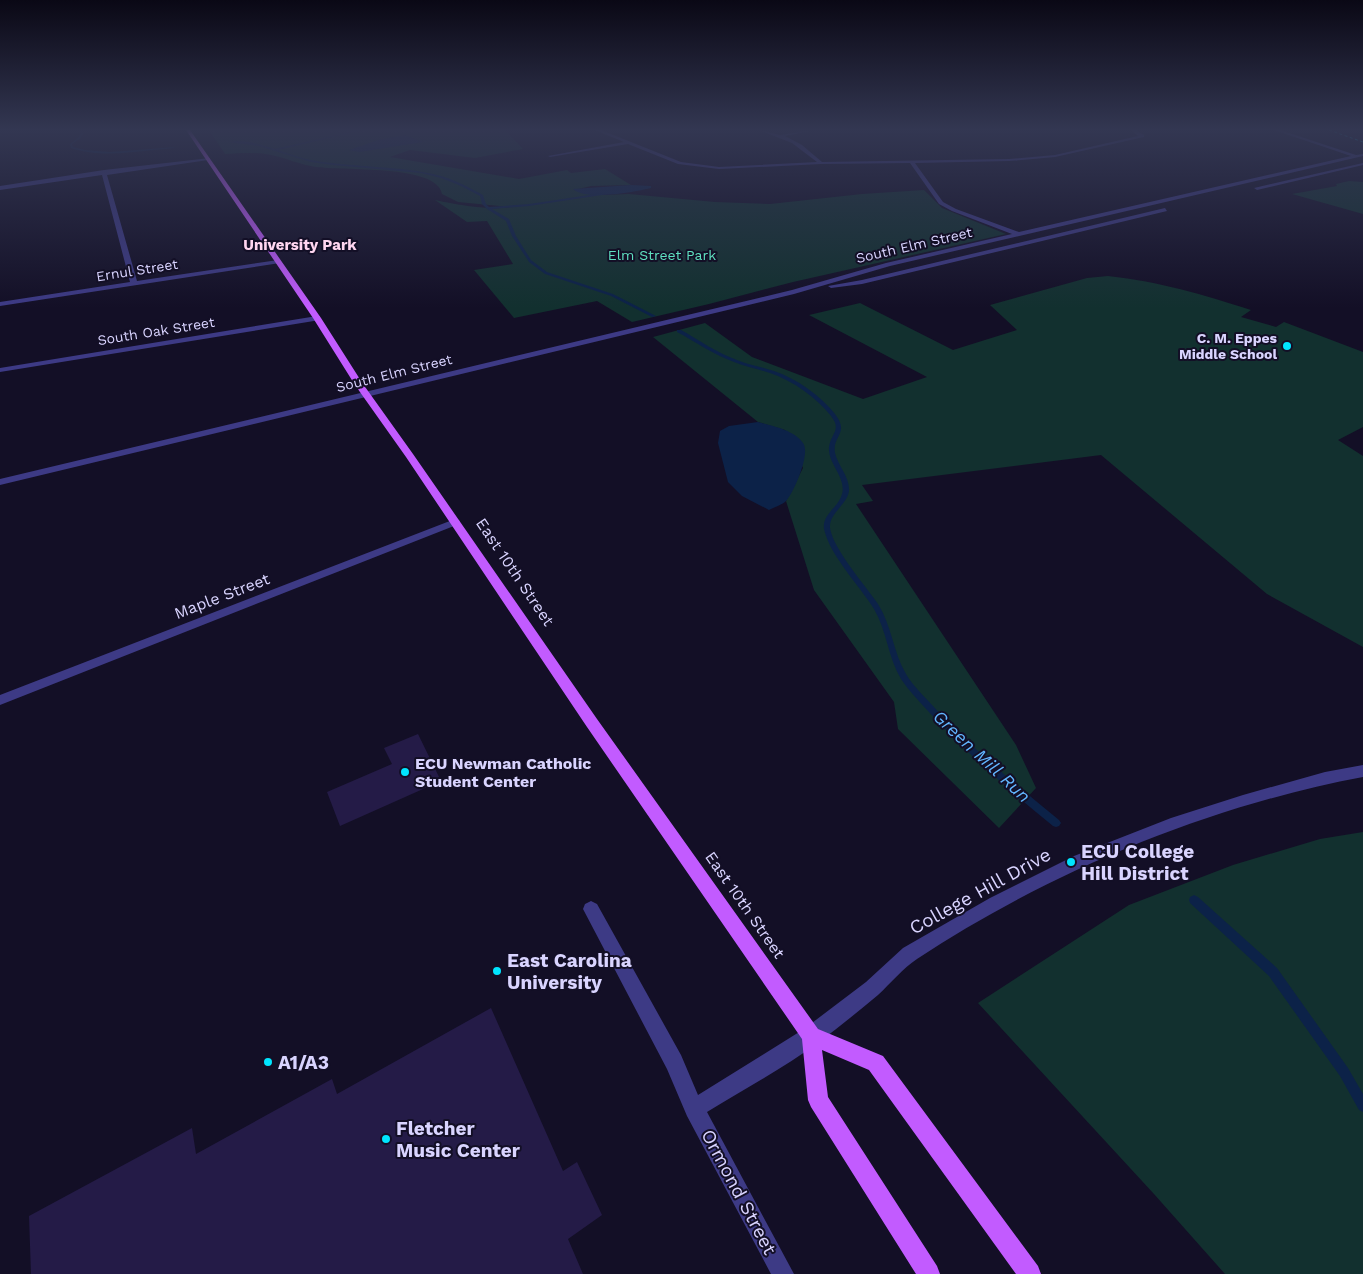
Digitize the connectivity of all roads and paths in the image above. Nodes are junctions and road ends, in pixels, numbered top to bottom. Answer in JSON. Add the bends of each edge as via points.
{"nodes":[{"id":1,"x":109,"y":189,"type":"edge"},
{"id":2,"x":229,"y":189,"type":"edge"},
{"id":3,"x":932,"y":189,"type":"edge"},
{"id":4,"x":1218,"y":189,"type":"edge"},
{"id":5,"x":1208,"y":192,"type":"junction"},
{"id":6,"x":1224,"y":196,"type":"dead end"},
{"id":7,"x":1177,"y":207,"type":"dead end"},
{"id":8,"x":1094,"y":217,"type":"junction"},
{"id":9,"x":1111,"y":223,"type":"junction"},
{"id":10,"x":1021,"y":235,"type":"junction"},
{"id":11,"x":1036,"y":241,"type":"junction"},
{"id":12,"x":278,"y":262,"type":"junction"},
{"id":13,"x":888,"y":264,"type":"junction"},
{"id":14,"x":904,"y":272,"type":"junction"},
{"id":15,"x":848,"y":275,"type":"junction"},
{"id":16,"x":862,"y":282,"type":"junction"},
{"id":17,"x":134,"y":283,"type":"junction"},
{"id":18,"x":794,"y":292,"type":"junction"},
{"id":19,"x":0,"y":304,"type":"edge"},
{"id":20,"x":317,"y":318,"type":"junction"},
{"id":21,"x":0,"y":370,"type":"edge"},
{"id":22,"x":365,"y":394,"type":"junction"},
{"id":23,"x":0,"y":482,"type":"edge"},
{"id":24,"x":455,"y":522,"type":"junction"},
{"id":25,"x":0,"y":700,"type":"edge"},
{"id":26,"x":1363,"y":771,"type":"edge"},
{"id":27,"x":591,"y":909,"type":"dead end"},
{"id":28,"x":811,"y":1036,"type":"junction"},
{"id":29,"x":694,"y":1110,"type":"junction"},
{"id":30,"x":783,"y":1274,"type":"edge"},
{"id":31,"x":929,"y":1274,"type":"edge"},
{"id":32,"x":1030,"y":1274,"type":"edge"}],
"edges":[{"from":1,"to":17,"type":"street"},
{"from":2,"to":12,"type":"main road","name":"East 10th Street"},
{"from":3,"to":10,"type":"street","via":[[941,202],[954,210]]},
{"from":4,"to":5,"type":"street","name":"South Elm Street"},
{"from":5,"to":6,"type":"street"},
{"from":5,"to":8,"type":"street","name":"South Elm Street"},
{"from":7,"to":9,"type":"street","name":"South Elm Street"},
{"from":8,"to":9,"type":"street"},
{"from":8,"to":10,"type":"street","name":"South Elm Street"},
{"from":9,"to":11,"type":"street","name":"South Elm Street"},
{"from":10,"to":11,"type":"street"},
{"from":10,"to":13,"type":"street","name":"South Elm Street"},
{"from":11,"to":14,"type":"street","name":"South Elm Street"},
{"from":12,"to":17,"type":"street","name":"Ernul Street"},
{"from":12,"to":20,"type":"main road","name":"East 10th Street"},
{"from":13,"to":14,"type":"street"},
{"from":13,"to":15,"type":"street","name":"South Elm Street"},
{"from":14,"to":16,"type":"street","name":"South Elm Street"},
{"from":15,"to":16,"type":"street"},
{"from":15,"to":18,"type":"street","name":"South Elm Street"},
{"from":16,"to":18,"type":"street","name":"South Elm Street"},
{"from":17,"to":19,"type":"street","name":"Ernul Street"},
{"from":18,"to":22,"type":"street","name":"South Elm Street"},
{"from":20,"to":21,"type":"street","name":"South Oak Street"},
{"from":20,"to":22,"type":"main road","name":"East 10th Street"},
{"from":22,"to":23,"type":"street","name":"South Elm Street"},
{"from":22,"to":24,"type":"main road","name":"East 10th Street"},
{"from":24,"to":25,"type":"street","name":"Maple Street"},
{"from":24,"to":28,"type":"main road","name":"East 10th Street"},
{"from":26,"to":28,"type":"street","name":"College Hill Drive","via":[[1242,801],[1176,823],[1071,866],[976,913],[909,954]]},
{"from":27,"to":29,"type":"street","name":"Ormond Street","via":[[674,1062]]},
{"from":28,"to":29,"type":"street"},
{"from":28,"to":31,"type":"main road","name":"East 10th Street","via":[[818,1100]]},
{"from":28,"to":32,"type":"main road","via":[[876,1063]]},
{"from":29,"to":30,"type":"street","name":"Ormond Street"}]}
